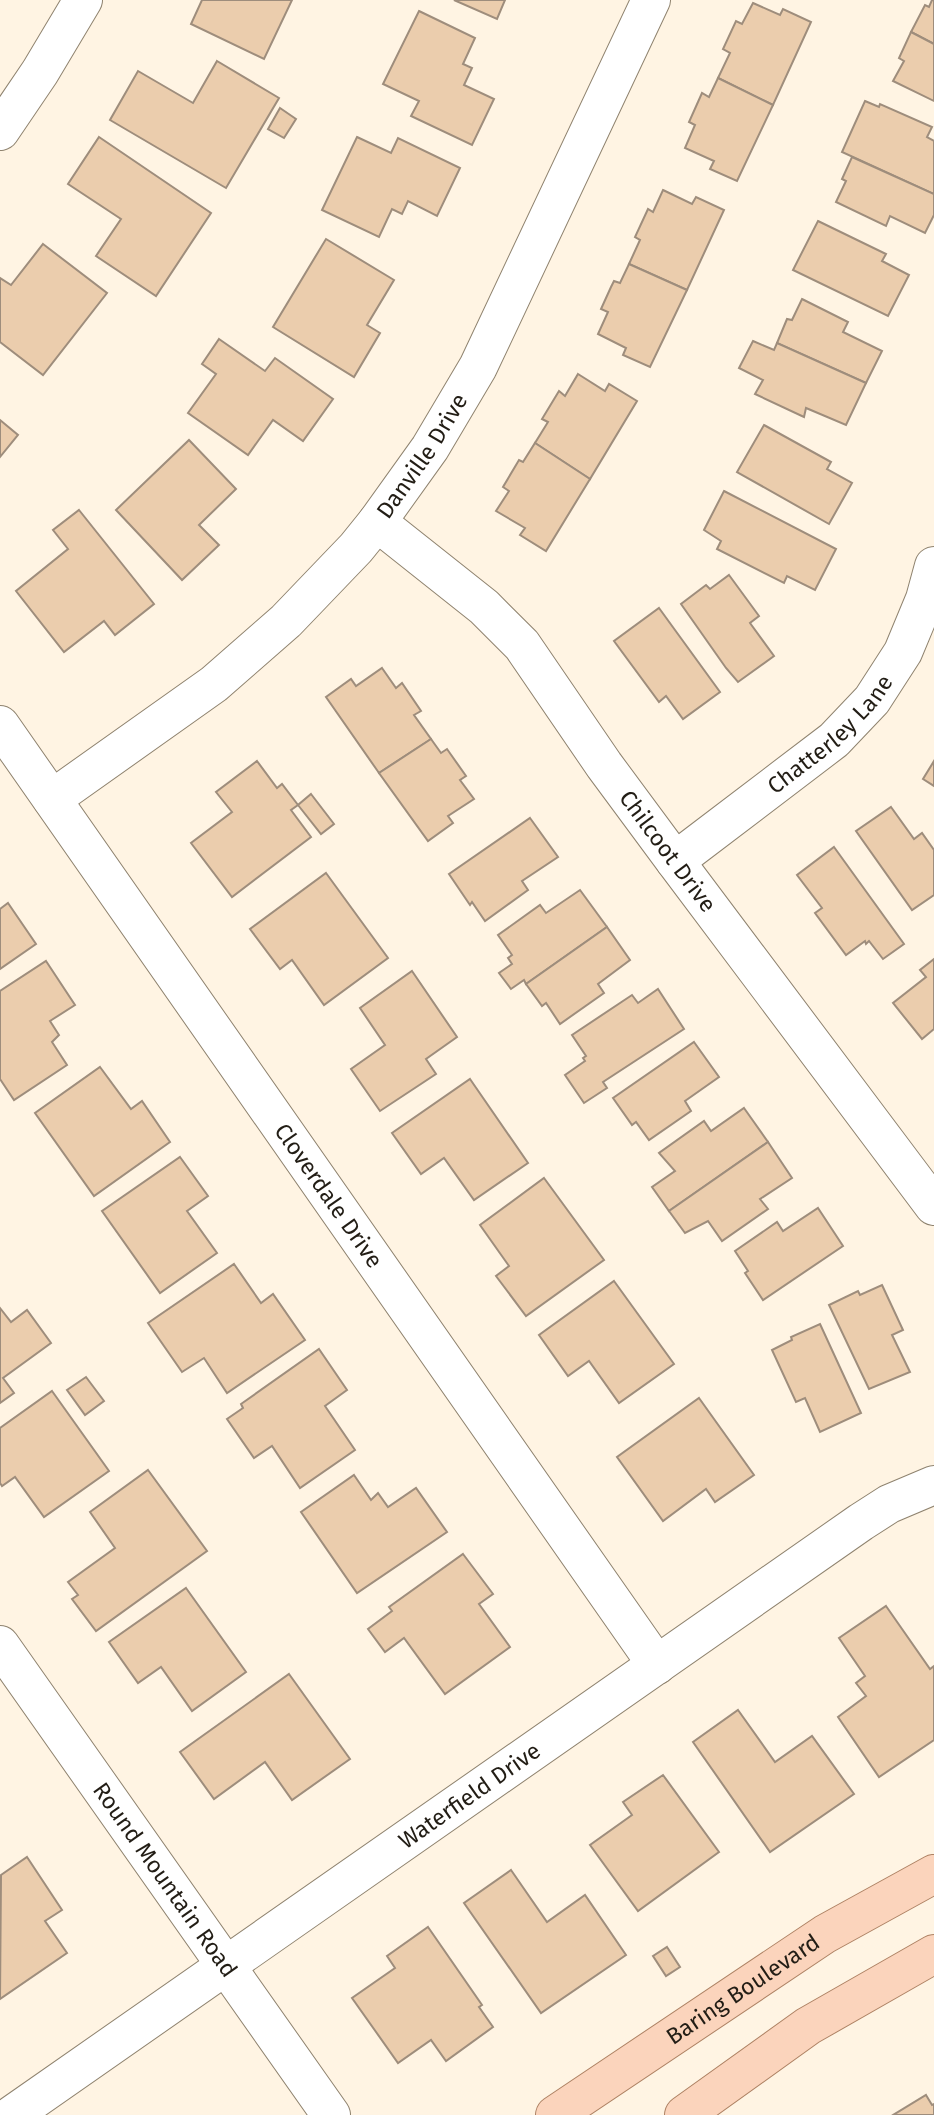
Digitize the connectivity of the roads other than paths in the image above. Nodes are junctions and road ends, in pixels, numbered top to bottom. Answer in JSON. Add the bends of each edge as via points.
{"nodes":[{"id":1,"x":83,"y":0,"type":"edge"},
{"id":2,"x":651,"y":0,"type":"edge"},
{"id":3,"x":0,"y":131,"type":"edge"},
{"id":4,"x":377,"y":522,"type":"junction"},
{"id":5,"x":933,"y":573,"type":"edge"},
{"id":6,"x":0,"y":725,"type":"edge"},
{"id":7,"x":52,"y":799,"type":"junction"},
{"id":8,"x":675,"y":861,"type":"junction"},
{"id":9,"x":934,"y":1206,"type":"edge"},
{"id":10,"x":934,"y":1485,"type":"edge"},
{"id":11,"x":0,"y":1644,"type":"edge"},
{"id":12,"x":657,"y":1665,"type":"junction"},
{"id":13,"x":934,"y":1874,"type":"edge"},
{"id":14,"x":934,"y":1954,"type":"edge"},
{"id":15,"x":225,"y":1966,"type":"junction"},
{"id":16,"x":12,"y":2115,"type":"edge"},
{"id":17,"x":331,"y":2115,"type":"edge"},
{"id":18,"x":555,"y":2115,"type":"edge"},
{"id":19,"x":684,"y":2115,"type":"edge"}],
"edges":[{"from":1,"to":3,"type":"street"},
{"from":2,"to":4,"type":"street","name":"Danville Drive","via":[[478,367],[430,448]]},
{"from":4,"to":7,"type":"street","name":"Danville Drive","via":[[286,621],[214,684]]},
{"from":4,"to":8,"type":"street","name":"Chilcoot Drive","via":[[484,607],[522,645]]},
{"from":5,"to":8,"type":"street","name":"Chatterley Lane","via":[[903,652],[872,700],[834,740]]},
{"from":6,"to":7,"type":"street","name":"Cloverdale Drive"},
{"from":7,"to":12,"type":"street","name":"Cloverdale Drive"},
{"from":8,"to":9,"type":"street","name":"Chilcoot Drive"},
{"from":10,"to":12,"type":"street","name":"Waterfield Drive","via":[[861,1522]]},
{"from":11,"to":15,"type":"street","name":"Round Mountain Road"},
{"from":12,"to":15,"type":"street","name":"Waterfield Drive"},
{"from":13,"to":18,"type":"main road","name":"Baring Boulevard","via":[[825,1934]]},
{"from":14,"to":19,"type":"main road","via":[[807,2026]]},
{"from":15,"to":16,"type":"street","name":"Waterfield Drive"},
{"from":15,"to":17,"type":"street","name":"Round Mountain Road"}]}
